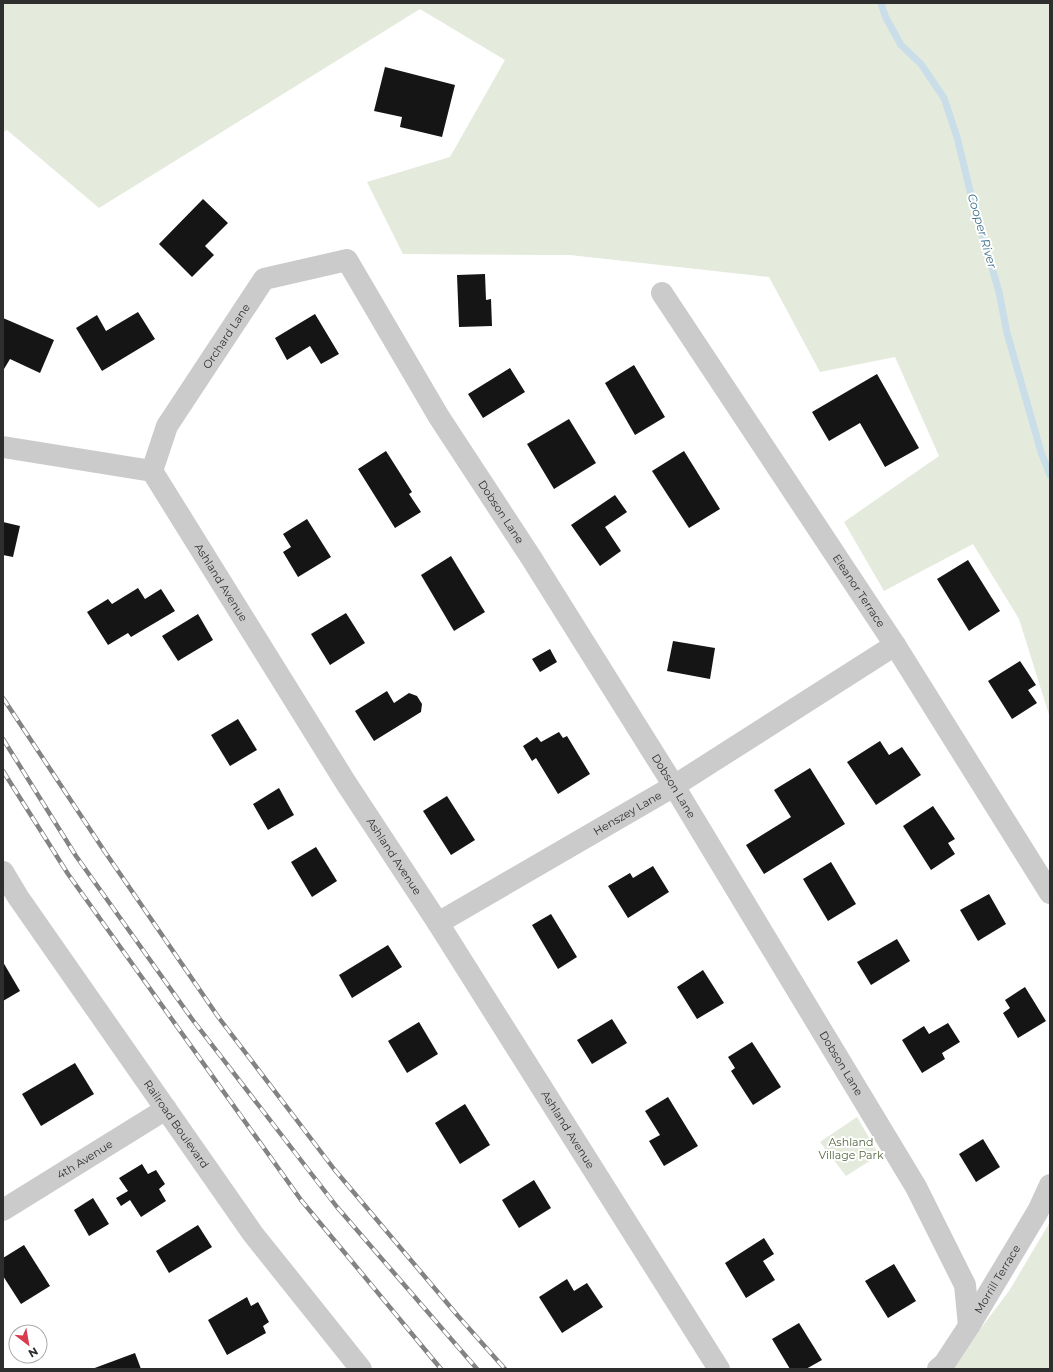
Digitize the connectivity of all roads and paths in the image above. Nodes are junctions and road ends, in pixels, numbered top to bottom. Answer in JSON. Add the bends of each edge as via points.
{"nodes":[{"id":1,"x":347,"y":260,"type":"joint"},
{"id":2,"x":662,"y":293,"type":"dead end"},
{"id":3,"x":3,"y":447,"type":"edge"},
{"id":4,"x":152,"y":471,"type":"junction"},
{"id":5,"x":894,"y":645,"type":"junction"},
{"id":6,"x":674,"y":786,"type":"junction"},
{"id":7,"x":3,"y":872,"type":"edge"},
{"id":8,"x":1050,"y":893,"type":"edge"},
{"id":9,"x":11,"y":901,"type":"edge"},
{"id":10,"x":438,"y":923,"type":"junction"},
{"id":11,"x":166,"y":1109,"type":"junction"},
{"id":12,"x":1050,"y":1185,"type":"edge"},
{"id":13,"x":3,"y":1210,"type":"edge"},
{"id":14,"x":969,"y":1326,"type":"junction"},
{"id":15,"x":361,"y":1369,"type":"edge"},
{"id":16,"x":719,"y":1369,"type":"edge"},
{"id":17,"x":938,"y":1369,"type":"edge"}],
"edges":[{"from":1,"to":4,"type":"street","name":"Orchard Lane","via":[[264,279],[167,426]]},
{"from":1,"to":6,"type":"street","name":"Dobson Lane","via":[[439,417],[532,559]]},
{"from":2,"to":5,"type":"street","name":"Eleanor Terrace"},
{"from":3,"to":4,"type":"street"},
{"from":4,"to":10,"type":"street","name":"Ashland Avenue","via":[[346,783]]},
{"from":5,"to":6,"type":"street","name":"Henszey Lane"},
{"from":5,"to":8,"type":"street","name":"Eleanor Terrace"},
{"from":6,"to":10,"type":"street","name":"Henszey Lane"},
{"from":6,"to":14,"type":"street","name":"Dobson Lane","via":[[916,1187],[965,1284]]},
{"from":7,"to":9,"type":"street","name":"Railroad Boulevard"},
{"from":9,"to":11,"type":"street","name":"Railroad Boulevard"},
{"from":10,"to":16,"type":"street","name":"Ashland Avenue"},
{"from":11,"to":13,"type":"street","name":"4th Avenue"},
{"from":11,"to":15,"type":"street","name":"Railroad Boulevard","via":[[253,1234]]},
{"from":12,"to":14,"type":"street","name":"Morrill Terrace","via":[[1038,1211]]},
{"from":14,"to":17,"type":"street","name":"Morrill Terrace"}]}
